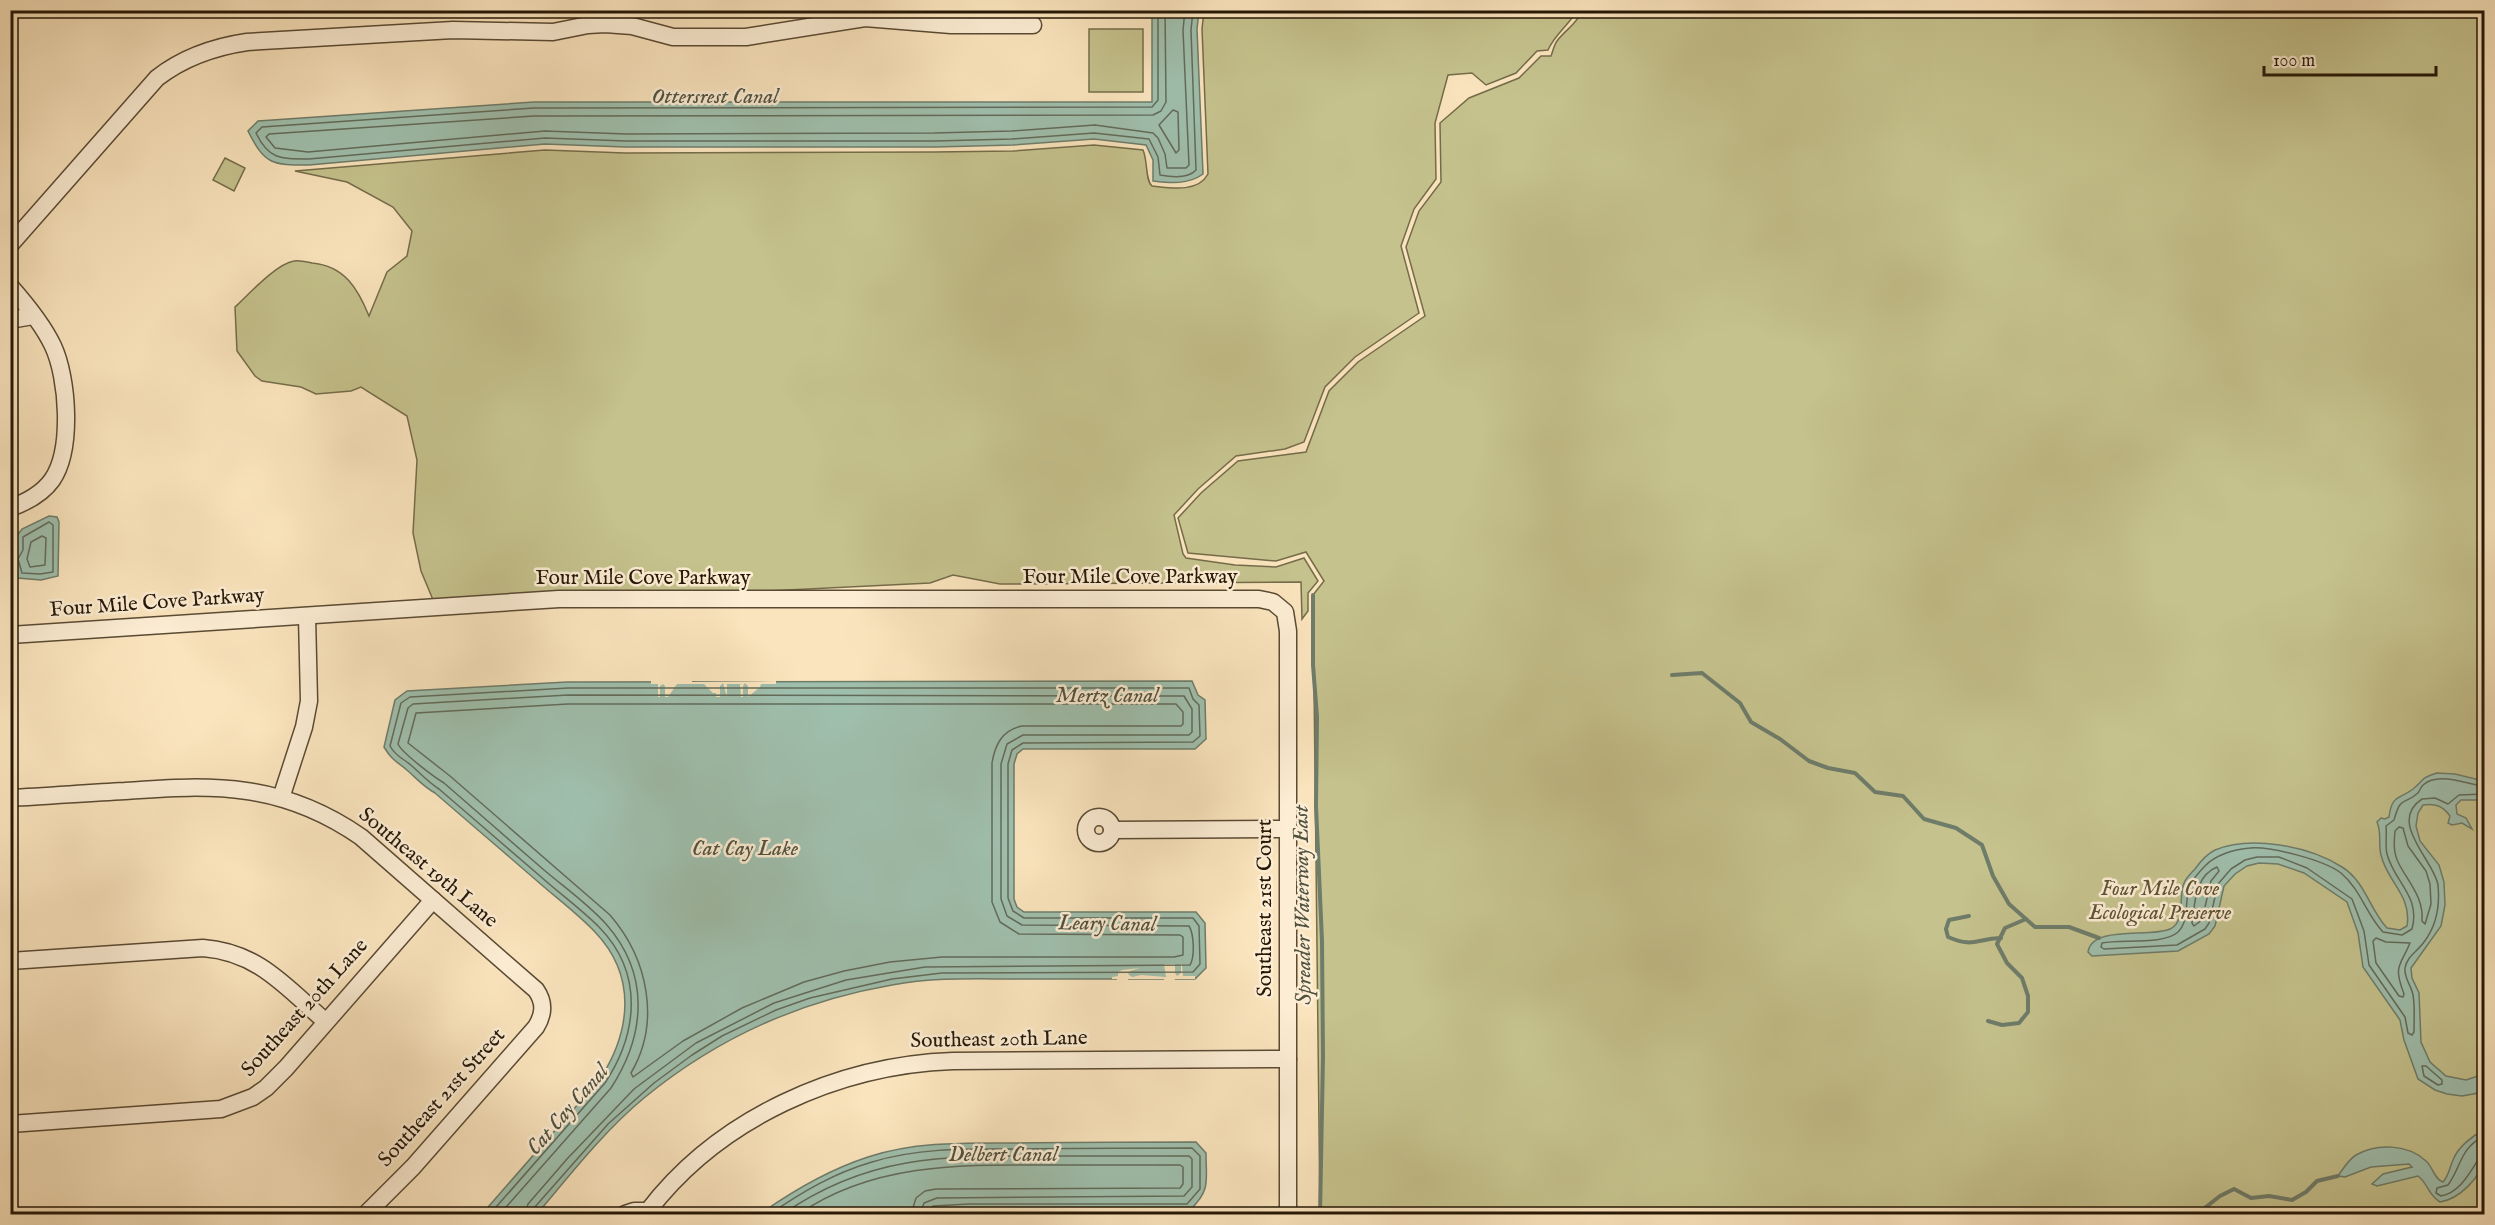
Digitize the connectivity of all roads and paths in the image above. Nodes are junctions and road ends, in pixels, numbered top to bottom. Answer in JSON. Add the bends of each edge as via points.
{"nodes":[{"id":1,"x":1033,"y":25,"type":"dead end"},
{"id":2,"x":10,"y":246,"type":"edge"},
{"id":3,"x":10,"y":286,"type":"edge"},
{"id":4,"x":33,"y":316,"type":"junction"},
{"id":5,"x":10,"y":320,"type":"edge"},
{"id":6,"x":10,"y":507,"type":"edge"},
{"id":7,"x":1277,"y":604,"type":"joint"},
{"id":8,"x":307,"y":616,"type":"junction"},
{"id":9,"x":10,"y":635,"type":"edge"},
{"id":10,"x":10,"y":798,"type":"edge"},
{"id":11,"x":281,"y":798,"type":"junction"},
{"id":12,"x":1288,"y":829,"type":"junction"},
{"id":13,"x":1112,"y":830,"type":"dead end"},
{"id":14,"x":433,"y":900,"type":"junction"},
{"id":15,"x":10,"y":961,"type":"edge"},
{"id":16,"x":543,"y":1007,"type":"joint"},
{"id":17,"x":325,"y":1021,"type":"junction"},
{"id":18,"x":1288,"y":1059,"type":"junction"},
{"id":19,"x":10,"y":1124,"type":"edge"},
{"id":20,"x":649,"y":1213,"type":"edge"},
{"id":21,"x":366,"y":1215,"type":"edge"},
{"id":22,"x":625,"y":1215,"type":"edge"},
{"id":23,"x":1288,"y":1215,"type":"edge"}],
"edges":[{"from":1,"to":2,"type":"street","via":[[951,25],[865,18],[735,37],[667,36],[604,24],[553,32],[448,30],[222,46],[185,59],[157,78]]},
{"from":3,"to":4,"type":"street"},
{"from":4,"to":5,"type":"street"},
{"from":4,"to":6,"type":"street","via":[[54,348],[62,375],[63,452],[55,475],[43,491]]},
{"from":7,"to":8,"type":"street","name":"Four Mile Cove Parkway","via":[[1259,599],[569,599]]},
{"from":7,"to":12,"type":"street","name":"Southeast 21st Court","via":[[1285,612],[1287,624]]},
{"from":8,"to":9,"type":"street","name":"Four Mile Cove Parkway"},
{"from":8,"to":11,"type":"street","via":[[309,701]]},
{"from":10,"to":11,"type":"street","name":"Southeast 19th Lane","via":[[187,787],[243,790]]},
{"from":11,"to":14,"type":"street","name":"Southeast 19th Lane","via":[[361,837]]},
{"from":12,"to":13,"type":"street"},
{"from":12,"to":18,"type":"street","name":"Southeast 21st Court"},
{"from":14,"to":16,"type":"street","name":"Southeast 19th Lane","via":[[529,983]]},
{"from":14,"to":17,"type":"street","name":"Southeast 20th Lane"},
{"from":15,"to":17,"type":"street","via":[[196,949],[227,951],[265,969]]},
{"from":16,"to":21,"type":"street","name":"Southeast 21st Street","via":[[536,1027]]},
{"from":17,"to":19,"type":"street","name":"Southeast 20th Lane","via":[[266,1088],[236,1105],[207,1111]]},
{"from":18,"to":20,"type":"street","name":"Southeast 20th Lane","via":[[953,1061],[878,1069],[817,1088],[759,1116],[699,1158]]},
{"from":18,"to":23,"type":"street","name":"Southeast 21st Court"},
{"from":20,"to":22,"type":"street","name":"Southeast 20th Lane","via":[[634,1211]]}]}
